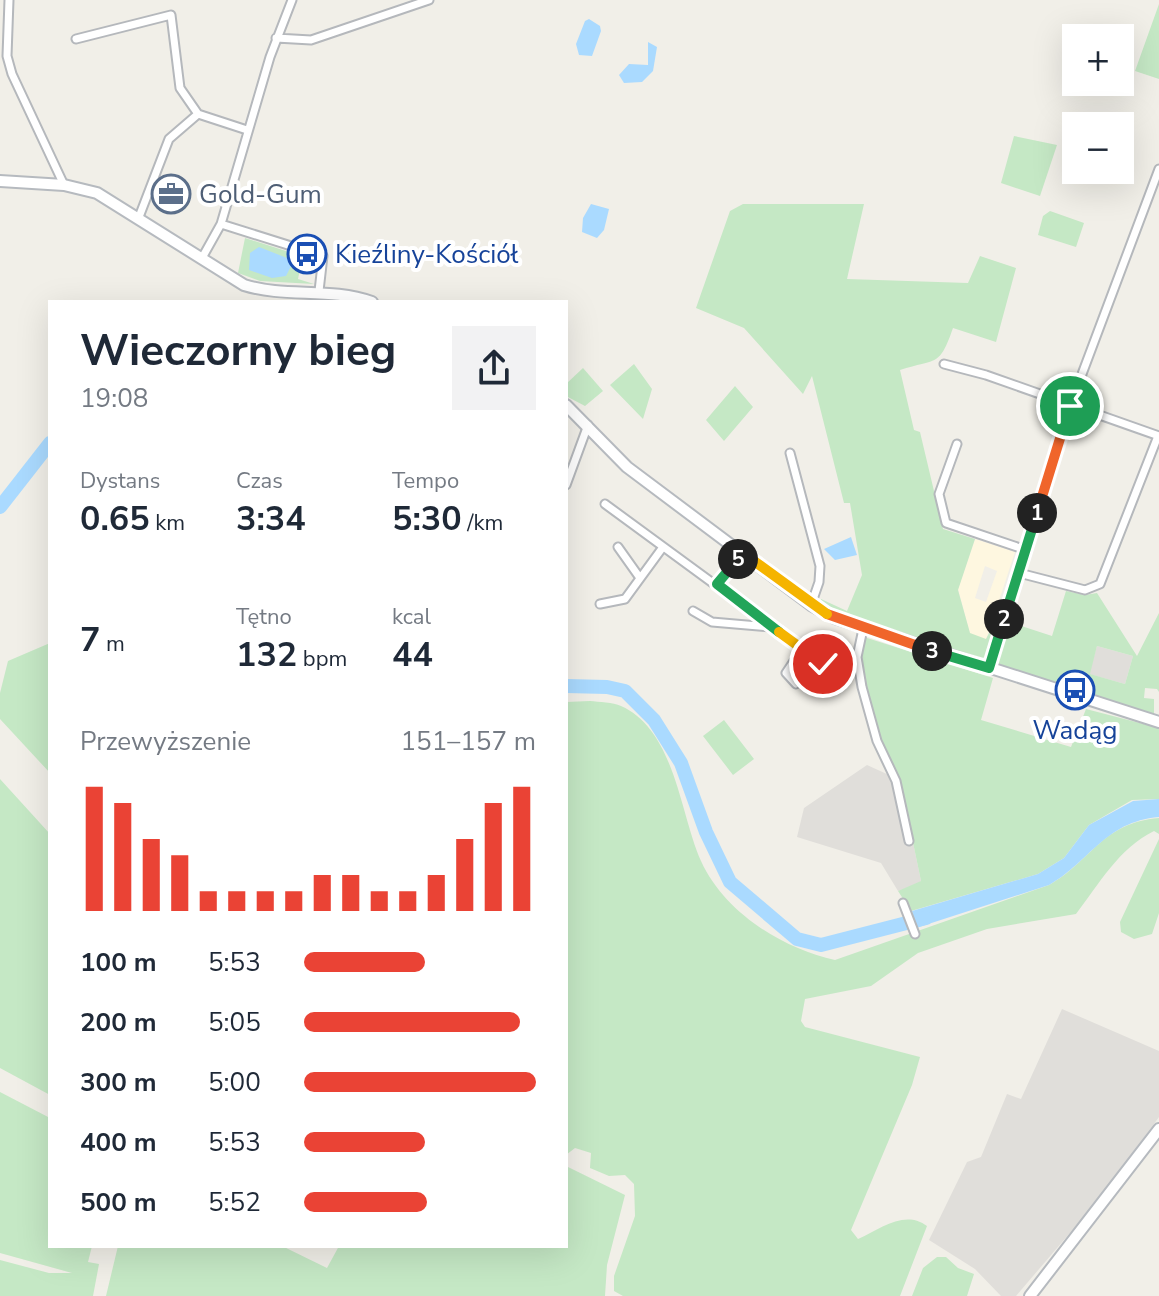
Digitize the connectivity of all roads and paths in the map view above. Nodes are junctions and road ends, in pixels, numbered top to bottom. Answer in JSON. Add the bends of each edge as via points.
{"nodes":[{"id":1,"x":9,"y":0,"type":"edge"},
{"id":2,"x":292,"y":0,"type":"edge"},
{"id":3,"x":429,"y":0,"type":"edge"},
{"id":4,"x":276,"y":38,"type":"junction"},
{"id":5,"x":76,"y":39,"type":"dead end"},
{"id":6,"x":198,"y":114,"type":"junction"},
{"id":7,"x":247,"y":130,"type":"junction"},
{"id":8,"x":1159,"y":169,"type":"edge"},
{"id":9,"x":0,"y":181,"type":"edge"},
{"id":10,"x":64,"y":185,"type":"junction"},
{"id":11,"x":139,"y":217,"type":"junction"},
{"id":12,"x":221,"y":224,"type":"junction"},
{"id":13,"x":202,"y":258,"type":"junction"},
{"id":14,"x":319,"y":291,"type":"junction"},
{"id":15,"x":363,"y":300,"type":"edge"},
{"id":16,"x":944,"y":364,"type":"dead end"},
{"id":17,"x":1070,"y":406,"type":"junction"},
{"id":18,"x":568,"y":407,"type":"edge"},
{"id":19,"x":588,"y":425,"type":"junction"},
{"id":20,"x":1159,"y":436,"type":"edge"},
{"id":21,"x":957,"y":444,"type":"dead end"},
{"id":22,"x":790,"y":453,"type":"dead end"},
{"id":23,"x":568,"y":480,"type":"edge"},
{"id":24,"x":605,"y":504,"type":"dead end"},
{"id":25,"x":618,"y":547,"type":"dead end"},
{"id":26,"x":663,"y":547,"type":"junction"},
{"id":27,"x":1026,"y":550,"type":"junction"},
{"id":28,"x":743,"y":553,"type":"junction"},
{"id":29,"x":1019,"y":573,"type":"junction"},
{"id":30,"x":640,"y":578,"type":"junction"},
{"id":31,"x":717,"y":584,"type":"junction"},
{"id":32,"x":600,"y":604,"type":"dead end"},
{"id":33,"x":811,"y":605,"type":"junction"},
{"id":34,"x":748,"y":610,"type":"junction"},
{"id":35,"x":693,"y":611,"type":"dead end"},
{"id":36,"x":742,"y":625,"type":"junction"},
{"id":37,"x":772,"y":627,"type":"junction"},
{"id":38,"x":863,"y":629,"type":"junction"},
{"id":39,"x":802,"y":649,"type":"junction"},
{"id":40,"x":823,"y":664,"type":"dead end"},
{"id":41,"x":989,"y":668,"type":"junction"},
{"id":42,"x":796,"y":684,"type":"dead end"},
{"id":43,"x":1159,"y":722,"type":"edge"},
{"id":44,"x":909,"y":841,"type":"dead end"},
{"id":45,"x":903,"y":903,"type":"dead end"},
{"id":46,"x":915,"y":934,"type":"dead end"},
{"id":47,"x":1159,"y":1129,"type":"edge"},
{"id":48,"x":1030,"y":1296,"type":"edge"}],
"edges":[{"from":1,"to":10,"type":"street","via":[[7,56],[12,74]]},
{"from":2,"to":4,"type":"street"},
{"from":3,"to":4,"type":"street","via":[[311,40]]},
{"from":4,"to":7,"type":"street"},
{"from":5,"to":6,"type":"street","via":[[171,15],[180,88]]},
{"from":6,"to":7,"type":"street"},
{"from":6,"to":11,"type":"street","via":[[169,139]]},
{"from":7,"to":12,"type":"street"},
{"from":8,"to":17,"type":"street"},
{"from":9,"to":10,"type":"street"},
{"from":10,"to":11,"type":"street","via":[[97,193]]},
{"from":11,"to":13,"type":"street"},
{"from":12,"to":13,"type":"street"},
{"from":12,"to":14,"type":"street","via":[[323,256]]},
{"from":13,"to":14,"type":"street","via":[[244,285]]},
{"from":14,"to":15,"type":"street"},
{"from":16,"to":17,"type":"street"},
{"from":17,"to":20,"type":"street"},
{"from":17,"to":27,"type":"street"},
{"from":18,"to":19,"type":"street"},
{"from":19,"to":23,"type":"street"},
{"from":19,"to":28,"type":"street","via":[[627,467]]},
{"from":20,"to":29,"type":"street","via":[[1100,584],[1085,590]]},
{"from":21,"to":27,"type":"street","via":[[939,494],[946,523]]},
{"from":22,"to":33,"type":"street","via":[[820,566]]},
{"from":24,"to":26,"type":"street"},
{"from":25,"to":30,"type":"street"},
{"from":26,"to":30,"type":"street"},
{"from":26,"to":31,"type":"street"},
{"from":27,"to":29,"type":"street"},
{"from":28,"to":31,"type":"street"},
{"from":28,"to":33,"type":"street"},
{"from":29,"to":41,"type":"street"},
{"from":30,"to":32,"type":"street","via":[[625,599]]},
{"from":31,"to":34,"type":"street"},
{"from":33,"to":38,"type":"street"},
{"from":34,"to":36,"type":"street"},
{"from":34,"to":37,"type":"street"},
{"from":35,"to":36,"type":"street","via":[[712,622]]},
{"from":36,"to":37,"type":"street"},
{"from":37,"to":39,"type":"street"},
{"from":38,"to":41,"type":"street"},
{"from":38,"to":44,"type":"street","via":[[857,657],[862,687],[877,741],[896,781]]},
{"from":39,"to":40,"type":"street"},
{"from":39,"to":42,"type":"street","via":[[786,673]]},
{"from":41,"to":43,"type":"street"},
{"from":45,"to":46,"type":"street"},
{"from":47,"to":48,"type":"street"}]}
